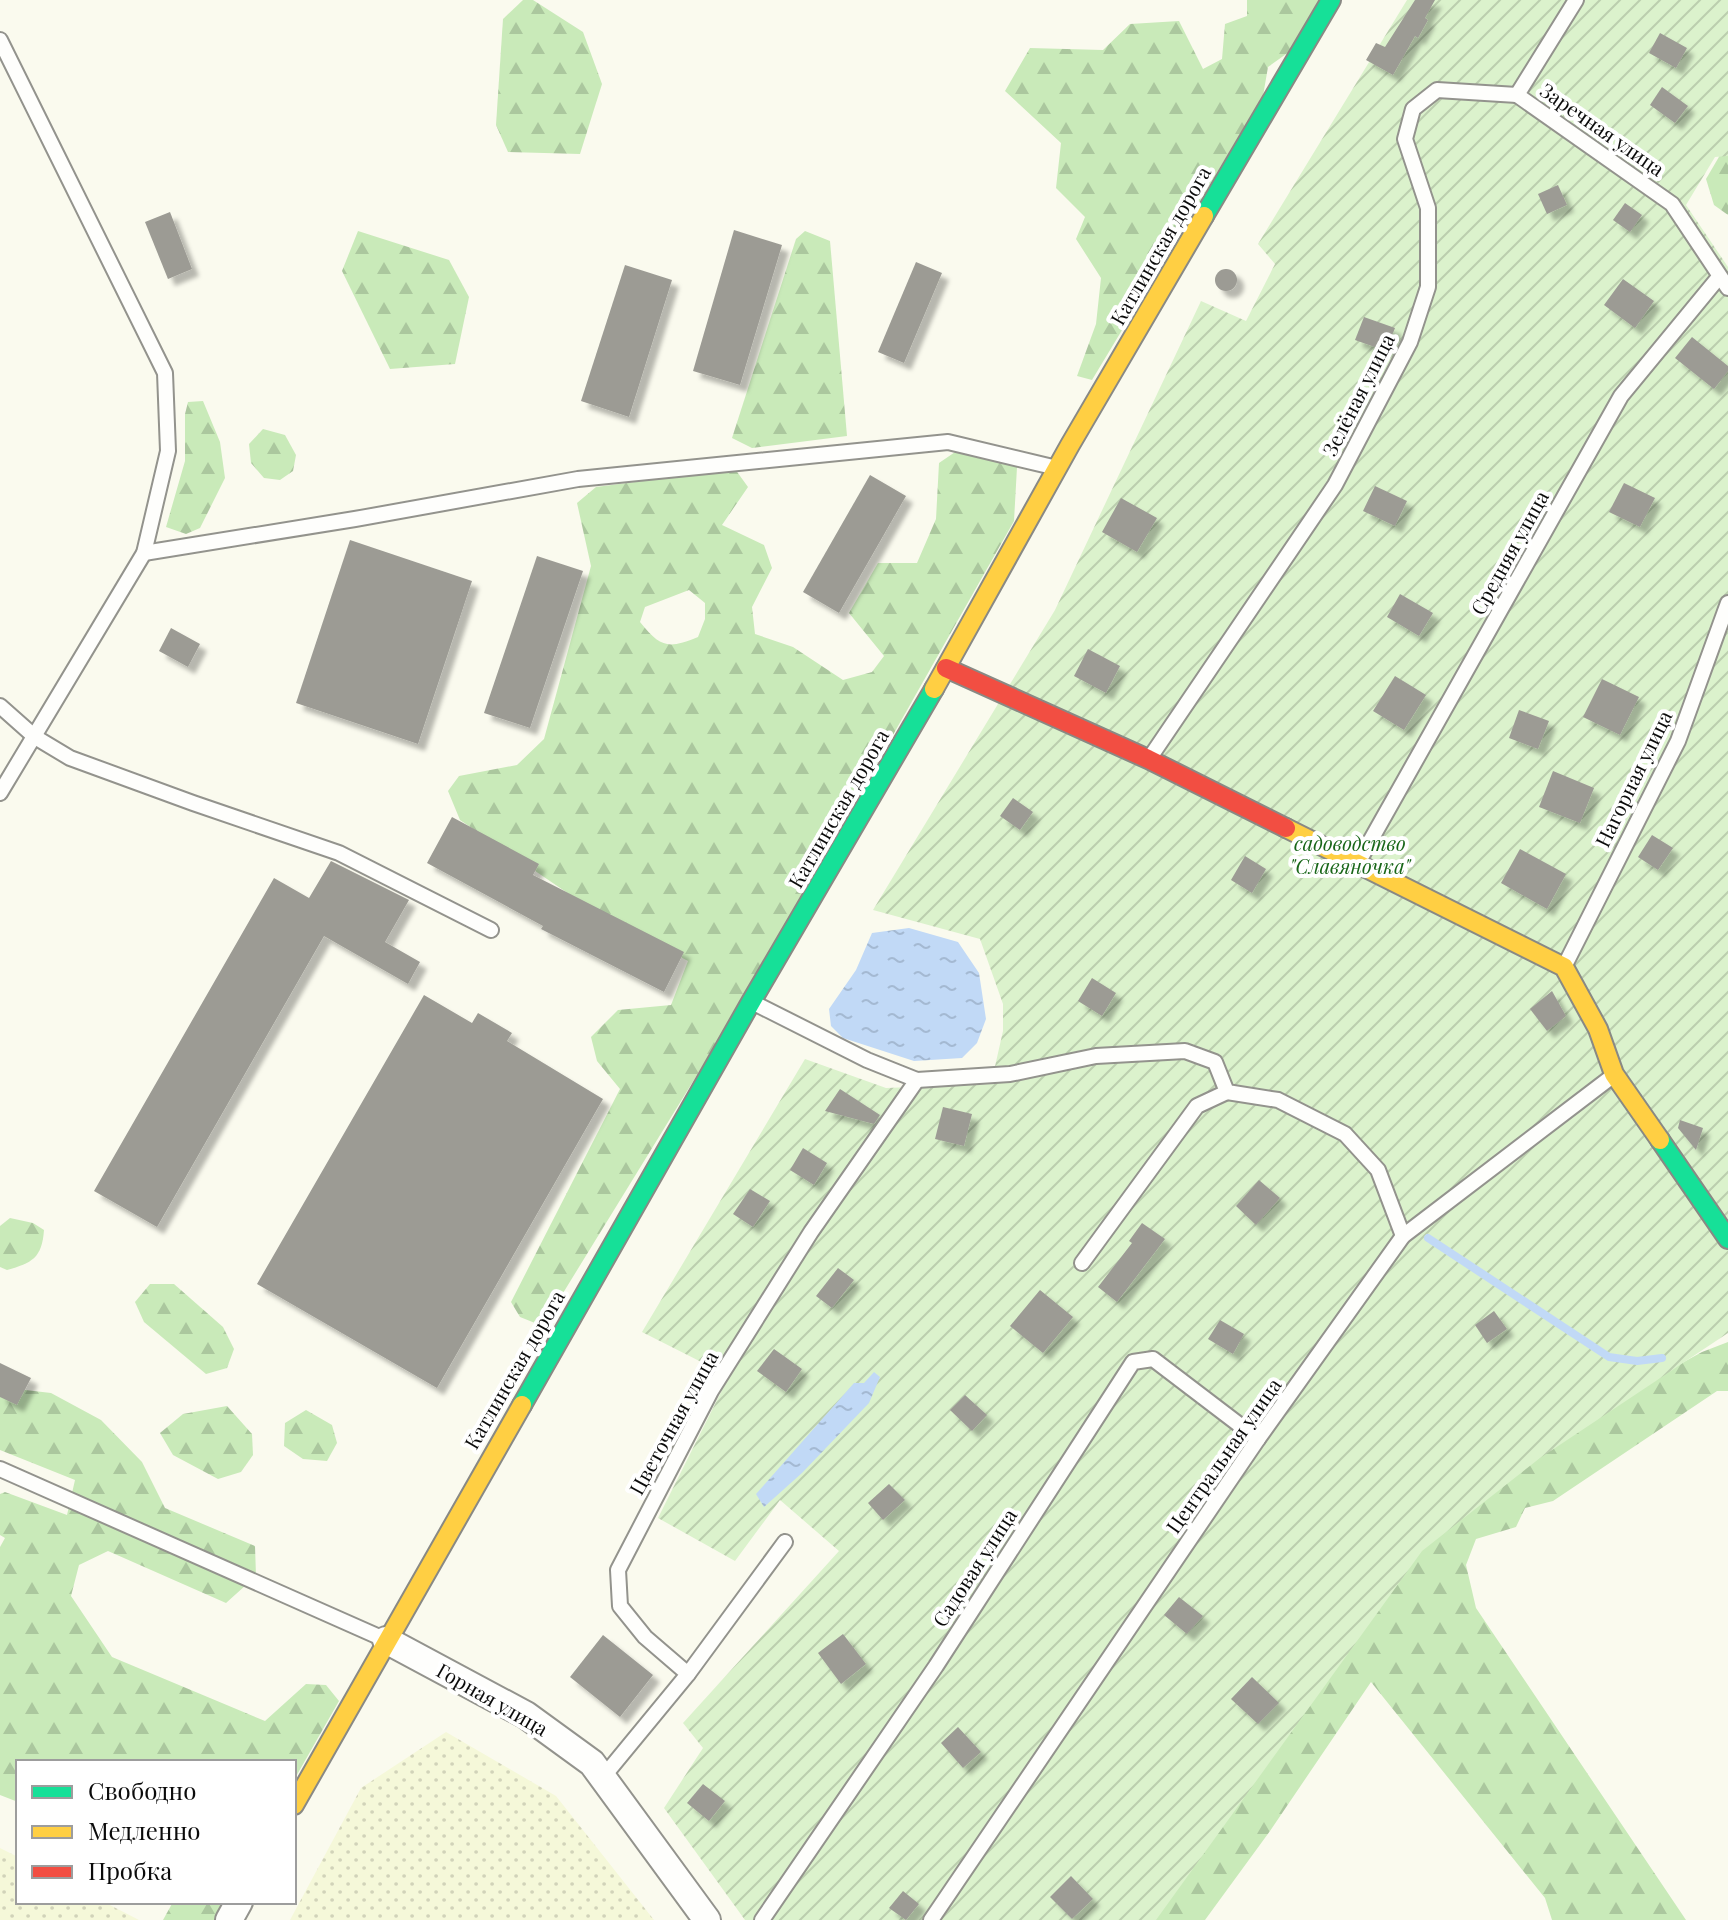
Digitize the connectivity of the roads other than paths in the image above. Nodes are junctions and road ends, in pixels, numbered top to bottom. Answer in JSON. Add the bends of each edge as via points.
{"nodes":[{"id":1,"x":1331,"y":0,"type":"edge"},
{"id":2,"x":1576,"y":0,"type":"edge"},
{"id":3,"x":0,"y":40,"type":"edge"},
{"id":4,"x":1517,"y":95,"type":"junction"},
{"id":5,"x":1723,"y":282,"type":"edge"},
{"id":6,"x":1057,"y":469,"type":"junction"},
{"id":7,"x":144,"y":553,"type":"junction"},
{"id":8,"x":1728,"y":603,"type":"edge"},
{"id":9,"x":946,"y":668,"type":"junction"},
{"id":10,"x":0,"y":706,"type":"edge"},
{"id":11,"x":35,"y":737,"type":"junction"},
{"id":12,"x":1148,"y":759,"type":"junction"},
{"id":13,"x":0,"y":793,"type":"edge"},
{"id":14,"x":1357,"y":863,"type":"junction"},
{"id":15,"x":491,"y":930,"type":"dead end"},
{"id":16,"x":1564,"y":967,"type":"junction"},
{"id":17,"x":751,"y":1002,"type":"junction"},
{"id":18,"x":1614,"y":1074,"type":"junction"},
{"id":19,"x":917,"y":1080,"type":"junction"},
{"id":20,"x":1227,"y":1092,"type":"junction"},
{"id":21,"x":1403,"y":1236,"type":"junction"},
{"id":22,"x":1728,"y":1239,"type":"edge"},
{"id":23,"x":1082,"y":1263,"type":"dead end"},
{"id":24,"x":1258,"y":1439,"type":"junction"},
{"id":25,"x":0,"y":1469,"type":"edge"},
{"id":26,"x":785,"y":1542,"type":"dead end"},
{"id":27,"x":386,"y":1640,"type":"junction"},
{"id":28,"x":688,"y":1674,"type":"junction"},
{"id":29,"x":604,"y":1776,"type":"junction"},
{"id":30,"x":296,"y":1801,"type":"edge"},
{"id":31,"x":707,"y":1920,"type":"edge"},
{"id":32,"x":762,"y":1920,"type":"edge"},
{"id":33,"x":931,"y":1920,"type":"edge"}],
"edges":[{"from":1,"to":6,"type":"street","name":"Катлинская дорога"},
{"from":2,"to":4,"type":"lane","name":"Заречная улица"},
{"from":3,"to":7,"type":"lane","via":[[165,373],[168,451]]},
{"from":4,"to":5,"type":"lane","name":"Заречная улица","via":[[1672,204]]},
{"from":4,"to":12,"type":"lane","name":"Зелёная улица","via":[[1437,90],[1413,109],[1405,139],[1428,208],[1428,287],[1410,342],[1335,485]]},
{"from":5,"to":14,"type":"lane","name":"Средняя улица","via":[[1621,396]]},
{"from":6,"to":7,"type":"lane","via":[[948,442],[578,479]]},
{"from":6,"to":9,"type":"street","name":"Катлинская дорога"},
{"from":7,"to":11,"type":"lane"},
{"from":8,"to":16,"type":"lane","name":"Нагорная улица","via":[[1678,741]]},
{"from":9,"to":12,"type":"street"},
{"from":9,"to":17,"type":"street","name":"Катлинская дорога"},
{"from":10,"to":11,"type":"lane"},
{"from":11,"to":13,"type":"lane"},
{"from":11,"to":15,"type":"lane","via":[[70,758],[339,853]]},
{"from":12,"to":14,"type":"street"},
{"from":14,"to":16,"type":"street"},
{"from":16,"to":18,"type":"street","via":[[1598,1029]]},
{"from":17,"to":19,"type":"lane"},
{"from":17,"to":27,"type":"street","name":"Катлинская дорога"},
{"from":18,"to":21,"type":"lane","name":"Центральная улица"},
{"from":18,"to":22,"type":"street"},
{"from":19,"to":20,"type":"lane","via":[[1010,1074],[1096,1056],[1185,1051],[1215,1062]]},
{"from":19,"to":28,"type":"lane","name":"Цветочная улица","via":[[811,1232],[711,1391],[618,1570],[620,1606],[645,1637]]},
{"from":20,"to":21,"type":"lane","via":[[1278,1100],[1345,1134],[1378,1170]]},
{"from":20,"to":23,"type":"lane","via":[[1197,1106]]},
{"from":21,"to":24,"type":"lane","name":"Центральная улица"},
{"from":24,"to":32,"type":"lane","name":"Садовая улица","via":[[1153,1359],[1133,1362],[936,1666]]},
{"from":24,"to":33,"type":"lane","name":"Центральная улица"},
{"from":25,"to":27,"type":"lane"},
{"from":26,"to":28,"type":"lane"},
{"from":27,"to":29,"type":"street","name":"Горная улица","via":[[526,1715]]},
{"from":27,"to":30,"type":"street","name":"Катлинская дорога"},
{"from":28,"to":29,"type":"lane"},
{"from":29,"to":31,"type":"street","name":"Горная улица"}]}
